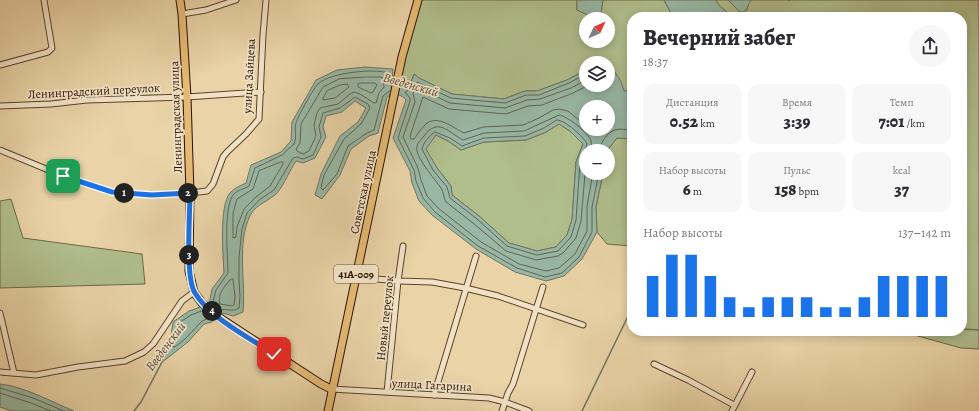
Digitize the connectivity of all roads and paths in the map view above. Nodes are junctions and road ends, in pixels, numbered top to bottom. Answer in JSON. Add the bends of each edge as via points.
{"nodes":[{"id":1,"x":44,"y":0,"type":"edge"},
{"id":2,"x":180,"y":0,"type":"edge"},
{"id":3,"x":236,"y":0,"type":"edge"},
{"id":4,"x":266,"y":0,"type":"edge"},
{"id":5,"x":418,"y":0,"type":"edge"},
{"id":6,"x":182,"y":14,"type":"junction"},
{"id":7,"x":0,"y":65,"type":"edge"},
{"id":8,"x":261,"y":92,"type":"junction"},
{"id":9,"x":187,"y":97,"type":"junction"},
{"id":10,"x":0,"y":106,"type":"edge"},
{"id":11,"x":0,"y":150,"type":"edge"},
{"id":12,"x":190,"y":193,"type":"junction"},
{"id":13,"x":403,"y":246,"type":"dead end"},
{"id":14,"x":476,"y":256,"type":"dead end"},
{"id":15,"x":356,"y":277,"type":"junction"},
{"id":16,"x":398,"y":281,"type":"junction"},
{"id":17,"x":543,"y":287,"type":"dead end"},
{"id":18,"x":465,"y":288,"type":"junction"},
{"id":19,"x":194,"y":292,"type":"junction"},
{"id":20,"x":536,"y":309,"type":"junction"},
{"id":21,"x":0,"y":314,"type":"edge"},
{"id":22,"x":583,"y":325,"type":"dead end"},
{"id":23,"x":654,"y":364,"type":"dead end"},
{"id":24,"x":0,"y":372,"type":"edge"},
{"id":25,"x":14,"y":372,"type":"junction"},
{"id":26,"x":752,"y":372,"type":"dead end"},
{"id":27,"x":331,"y":389,"type":"junction"},
{"id":28,"x":387,"y":392,"type":"junction"},
{"id":29,"x":434,"y":395,"type":"junction"},
{"id":30,"x":505,"y":402,"type":"junction"},
{"id":31,"x":734,"y":405,"type":"junction"},
{"id":32,"x":328,"y":411,"type":"edge"},
{"id":33,"x":502,"y":411,"type":"edge"},
{"id":34,"x":529,"y":411,"type":"edge"},
{"id":35,"x":732,"y":411,"type":"edge"}],
"edges":[{"from":1,"to":7,"type":"street","via":[[52,48],[48,52]]},
{"from":2,"to":6,"type":"main road","name":"Ленинградская улица"},
{"from":3,"to":6,"type":"street","via":[[206,10]]},
{"from":4,"to":8,"type":"street","name":"улица Зайцева"},
{"from":5,"to":15,"type":"main road","name":"Советская улица","number":"41А-009","via":[[402,57]]},
{"from":6,"to":9,"type":"main road","name":"Ленинградская улица"},
{"from":8,"to":9,"type":"street","name":"Ленинградский переулок"},
{"from":8,"to":12,"type":"street","name":"улица Зайцева","via":[[259,119],[223,157],[213,184],[207,190]]},
{"from":9,"to":10,"type":"street","name":"Ленинградский переулок"},
{"from":9,"to":12,"type":"main road","name":"Ленинградская улица"},
{"from":11,"to":12,"type":"street","name":"улица Зайцева","via":[[63,176],[112,192],[152,195]]},
{"from":12,"to":19,"type":"main road","name":"Ленинградская улица","via":[[189,271]]},
{"from":13,"to":16,"type":"street","name":"Новый переулок"},
{"from":14,"to":18,"type":"street"},
{"from":15,"to":16,"type":"street"},
{"from":15,"to":27,"type":"main road","name":"Советская улица","number":"41А-009"},
{"from":16,"to":18,"type":"street","via":[[432,282]]},
{"from":16,"to":28,"type":"street","name":"Новый переулок"},
{"from":17,"to":20,"type":"street"},
{"from":18,"to":20,"type":"street"},
{"from":18,"to":29,"type":"street"},
{"from":19,"to":25,"type":"street","via":[[182,301],[153,344],[137,356],[125,361],[36,375]]},
{"from":19,"to":27,"type":"main road","name":"Ленинградская улица","via":[[202,303],[220,318]]},
{"from":20,"to":22,"type":"street"},
{"from":20,"to":30,"type":"street"},
{"from":21,"to":25,"type":"street"},
{"from":23,"to":31,"type":"street"},
{"from":24,"to":25,"type":"street"},
{"from":26,"to":31,"type":"street"},
{"from":27,"to":28,"type":"street","name":"улица Гагарина"},
{"from":27,"to":32,"type":"main road","number":"41А-009"},
{"from":28,"to":29,"type":"street","name":"улица Гагарина"},
{"from":29,"to":30,"type":"street","name":"улица Гагарина","via":[[489,398]]},
{"from":30,"to":33,"type":"street"},
{"from":30,"to":34,"type":"street","name":"улица Гагарина"},
{"from":31,"to":35,"type":"street"}]}
